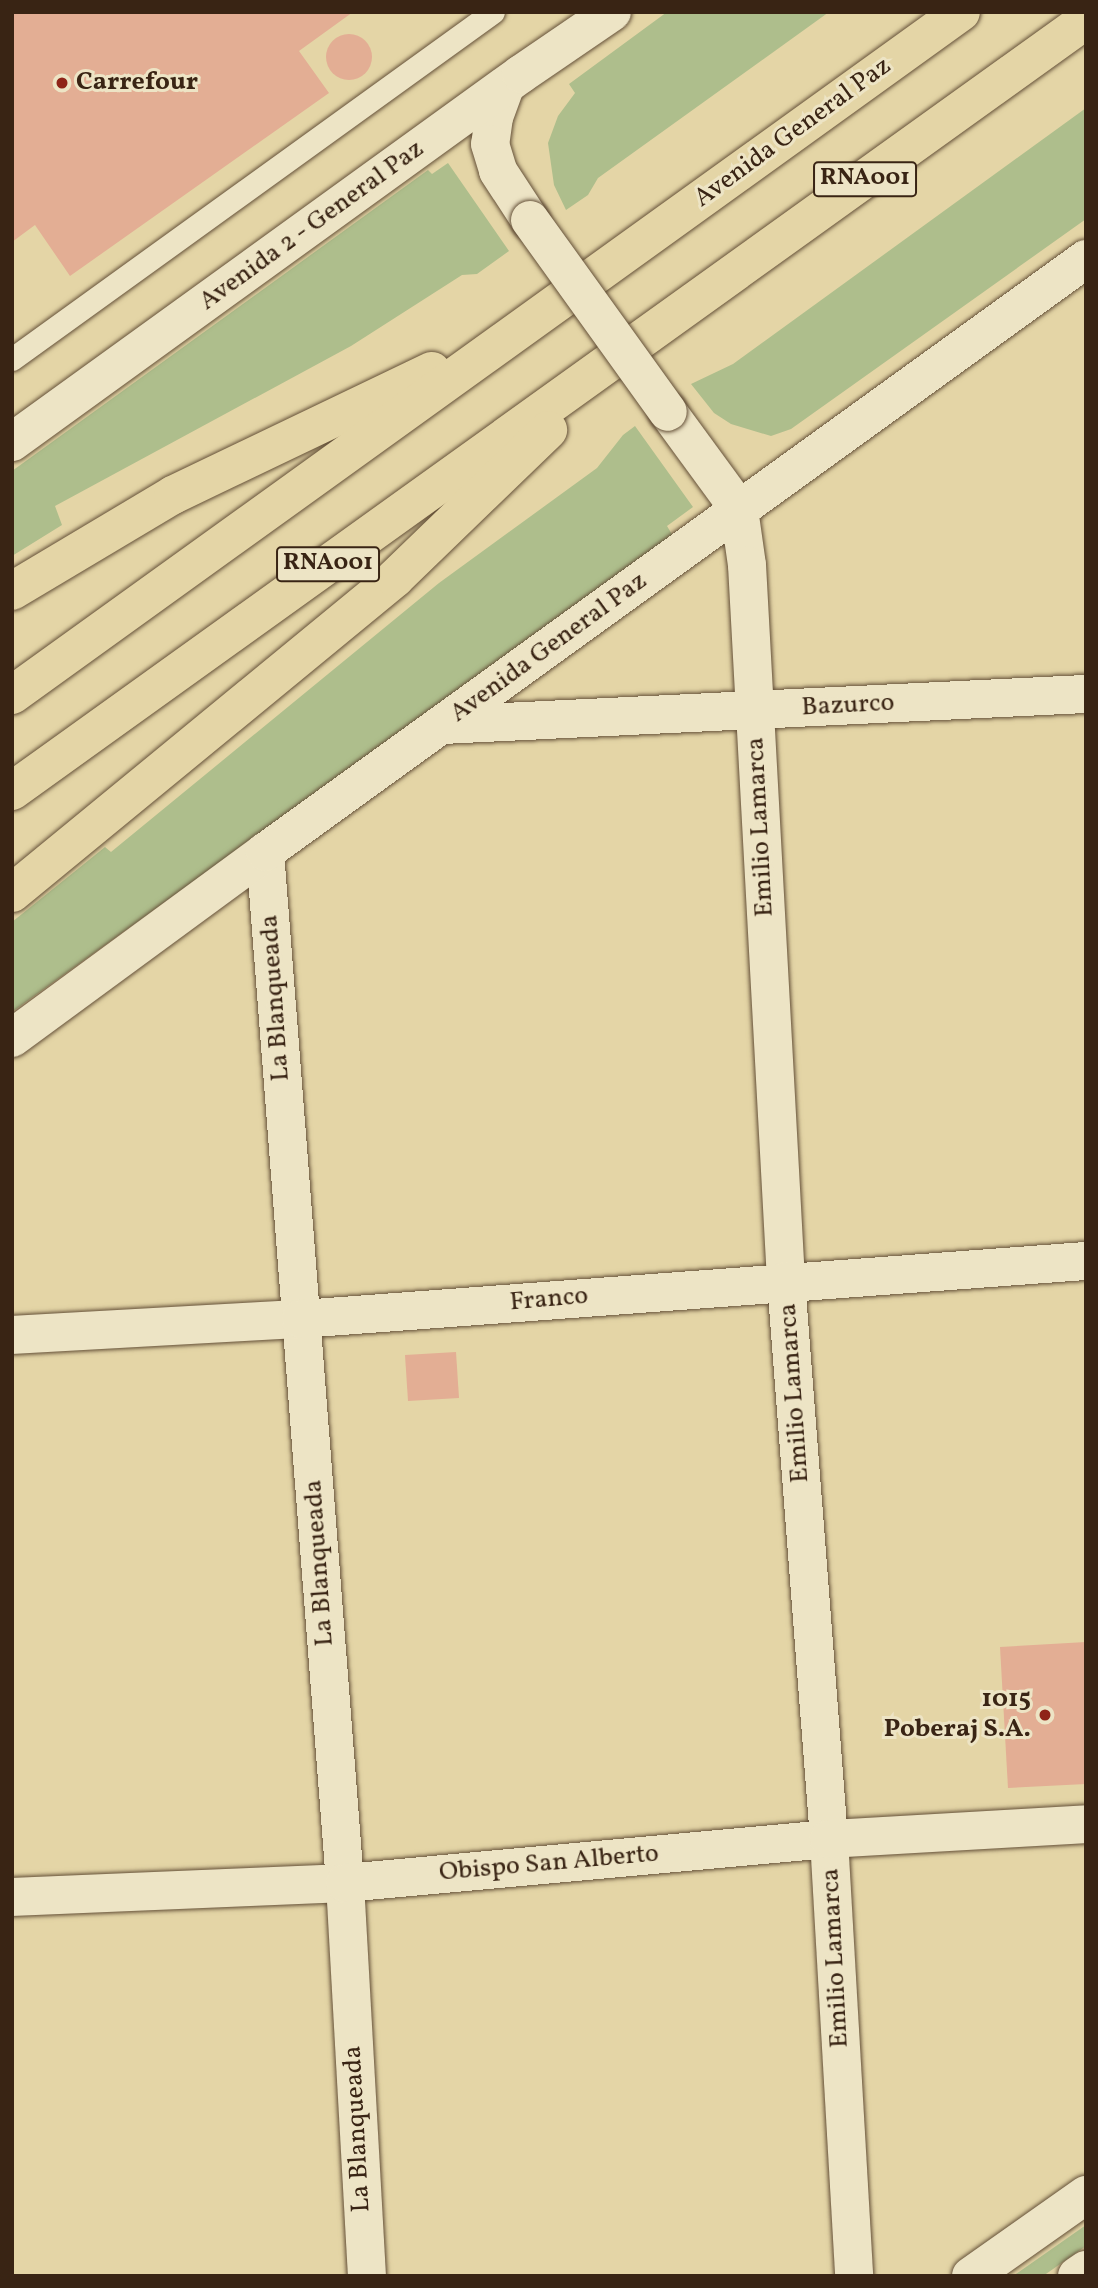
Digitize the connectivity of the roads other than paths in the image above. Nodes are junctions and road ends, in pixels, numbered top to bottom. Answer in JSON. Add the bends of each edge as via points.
{"nodes":[{"id":1,"x":493,"y":12,"type":"edge"},
{"id":2,"x":612,"y":12,"type":"edge"},
{"id":3,"x":961,"y":12,"type":"edge"},
{"id":4,"x":1086,"y":20,"type":"edge"},
{"id":5,"x":505,"y":87,"type":"junction"},
{"id":6,"x":1086,"y":259,"type":"edge"},
{"id":7,"x":522,"y":328,"type":"junction"},
{"id":8,"x":644,"y":337,"type":"junction"},
{"id":9,"x":12,"y":359,"type":"edge"},
{"id":10,"x":12,"y":442,"type":"edge"},
{"id":11,"x":739,"y":509,"type":"junction"},
{"id":12,"x":12,"y":591,"type":"edge"},
{"id":13,"x":1086,"y":694,"type":"edge"},
{"id":14,"x":12,"y":695,"type":"edge"},
{"id":15,"x":754,"y":711,"type":"junction"},
{"id":16,"x":442,"y":725,"type":"junction"},
{"id":17,"x":12,"y":791,"type":"edge"},
{"id":18,"x":265,"y":852,"type":"junction"},
{"id":19,"x":12,"y":893,"type":"edge"},
{"id":20,"x":12,"y":1038,"type":"edge"},
{"id":21,"x":1086,"y":1261,"type":"edge"},
{"id":22,"x":786,"y":1281,"type":"junction"},
{"id":23,"x":301,"y":1319,"type":"junction"},
{"id":24,"x":12,"y":1335,"type":"edge"},
{"id":25,"x":1086,"y":1824,"type":"edge"},
{"id":26,"x":829,"y":1839,"type":"junction"},
{"id":27,"x":345,"y":1883,"type":"junction"},
{"id":28,"x":12,"y":1897,"type":"edge"},
{"id":29,"x":1086,"y":2195,"type":"edge"},
{"id":30,"x":1086,"y":2270,"type":"edge"},
{"id":31,"x":367,"y":2276,"type":"edge"},
{"id":32,"x":854,"y":2276,"type":"edge"},
{"id":33,"x":971,"y":2276,"type":"edge"},
{"id":34,"x":1077,"y":2276,"type":"edge"}],
"edges":[{"from":1,"to":9,"type":"lane"},
{"from":2,"to":5,"type":"street","name":"Avenida 2 - General Paz"},
{"from":3,"to":7,"type":"highway","name":"Avenida General Paz","number":"RNA001"},
{"from":4,"to":8,"type":"highway","number":"RNA001"},
{"from":5,"to":10,"type":"street","name":"Avenida 2 - General Paz"},
{"from":5,"to":11,"type":"street","bridge":true,"via":[[490,144],[498,172]]},
{"from":6,"to":11,"type":"street","name":"Avenida General Paz"},
{"from":7,"to":12,"type":"highway","via":[[173,495]]},
{"from":7,"to":14,"type":"highway","name":"Avenida General Paz","number":"RNA001"},
{"from":8,"to":17,"type":"highway","number":"RNA001"},
{"from":8,"to":19,"type":"highway","via":[[395,578]]},
{"from":11,"to":15,"type":"street","name":"Emilio Lamarca","via":[[747,565]]},
{"from":11,"to":16,"type":"street","name":"Avenida General Paz"},
{"from":13,"to":15,"type":"street","name":"Bazurco"},
{"from":15,"to":16,"type":"street","name":"Bazurco"},
{"from":15,"to":22,"type":"street","name":"Emilio Lamarca"},
{"from":16,"to":18,"type":"street","name":"Avenida General Paz"},
{"from":18,"to":20,"type":"street","name":"Avenida General Paz"},
{"from":18,"to":23,"type":"street","name":"La Blanqueada"},
{"from":21,"to":22,"type":"street","name":"Franco"},
{"from":22,"to":23,"type":"street","name":"Franco"},
{"from":22,"to":26,"type":"street","name":"Emilio Lamarca"},
{"from":23,"to":24,"type":"street","name":"Franco"},
{"from":23,"to":27,"type":"street","name":"La Blanqueada"},
{"from":25,"to":26,"type":"street","name":"Obispo San Alberto"},
{"from":26,"to":27,"type":"street","name":"Obispo San Alberto"},
{"from":26,"to":32,"type":"street","name":"Emilio Lamarca"},
{"from":27,"to":28,"type":"street","name":"Obispo San Alberto"},
{"from":27,"to":31,"type":"street","name":"La Blanqueada"},
{"from":29,"to":33,"type":"street"},
{"from":30,"to":34,"type":"street"}]}
